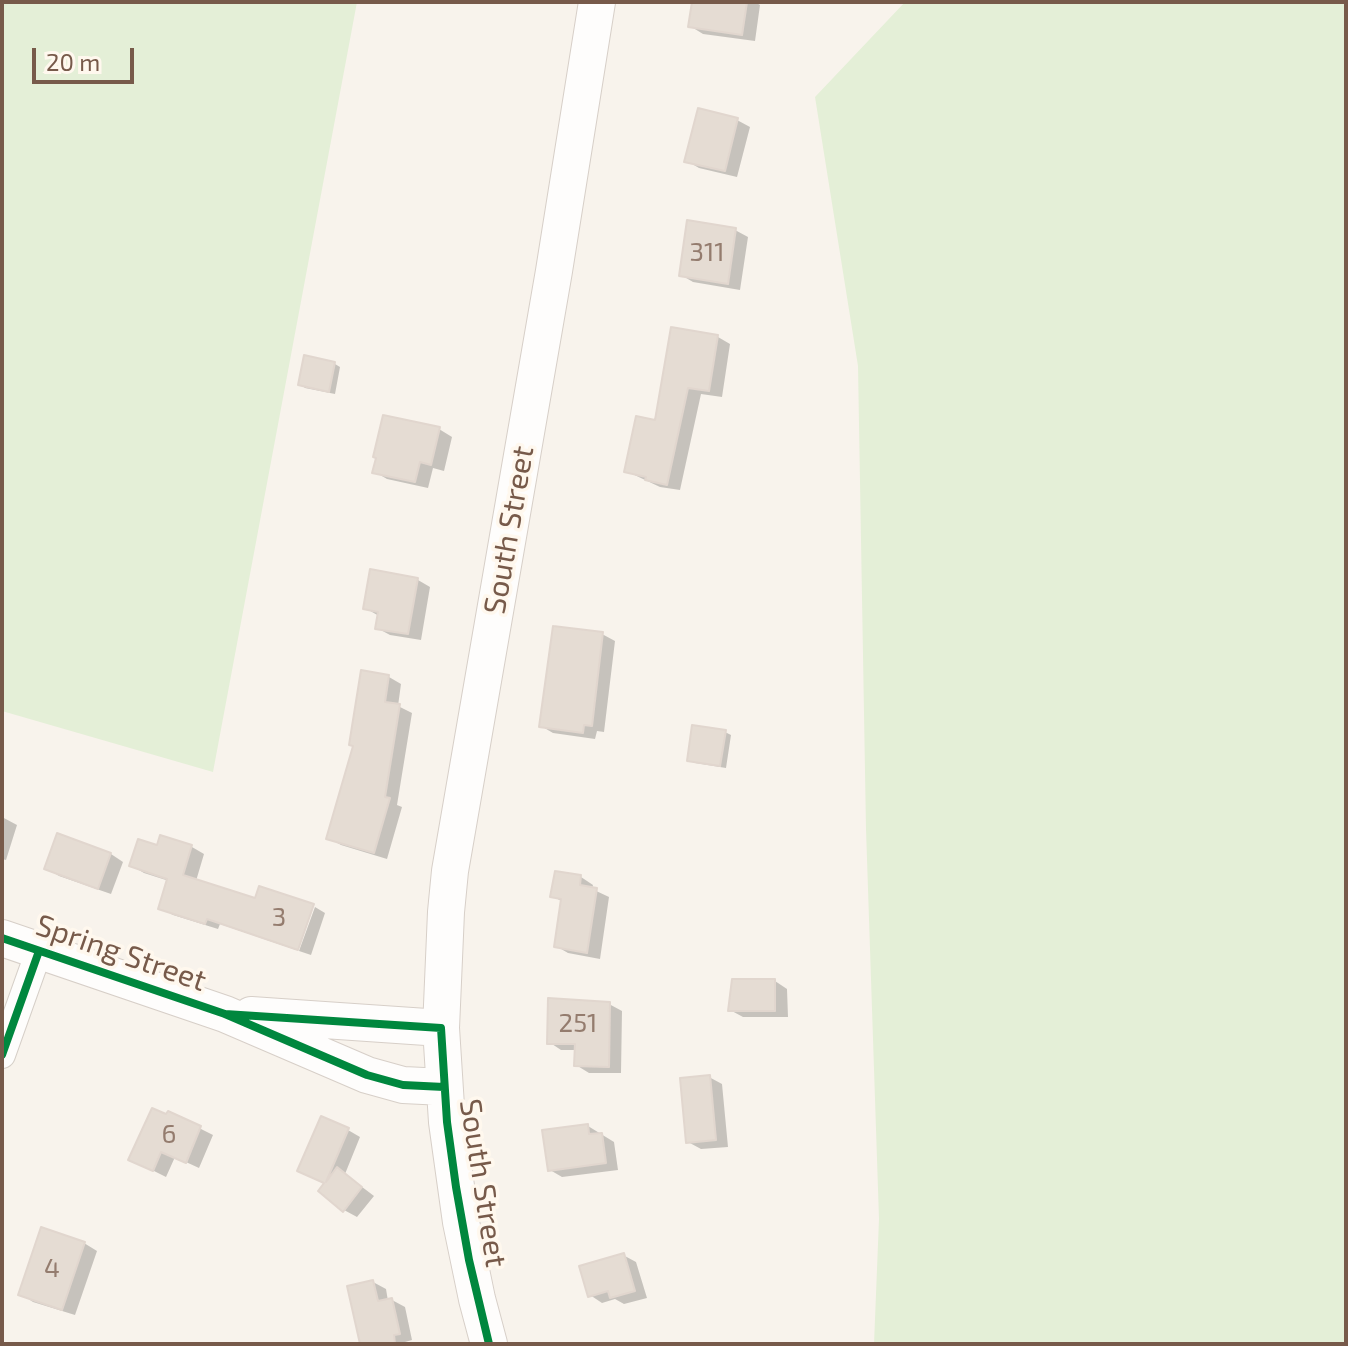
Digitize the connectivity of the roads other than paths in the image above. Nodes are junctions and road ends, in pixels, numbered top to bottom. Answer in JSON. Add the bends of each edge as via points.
{"nodes":[{"id":1,"x":597,"y":2,"type":"edge"},
{"id":2,"x":2,"y":938,"type":"edge"},
{"id":3,"x":39,"y":951,"type":"junction"},
{"id":4,"x":225,"y":1014,"type":"junction"},
{"id":5,"x":441,"y":1028,"type":"junction"},
{"id":6,"x":2,"y":1055,"type":"edge"},
{"id":7,"x":444,"y":1087,"type":"junction"},
{"id":8,"x":489,"y":1344,"type":"edge"}],
"edges":[{"from":1,"to":5,"type":"main road","name":"South Street","via":[[450,871]]},
{"from":2,"to":3,"type":"main road","name":"Spring Street"},
{"from":3,"to":4,"type":"main road","name":"Spring Street"},
{"from":3,"to":6,"type":"street"},
{"from":4,"to":5,"type":"main road","name":"Spring Street"},
{"from":4,"to":7,"type":"main road","name":"Spring Street","via":[[376,1078]]},
{"from":5,"to":7,"type":"main road","name":"South Street"},
{"from":7,"to":8,"type":"main road","name":"South Street","via":[[461,1222]]}]}
